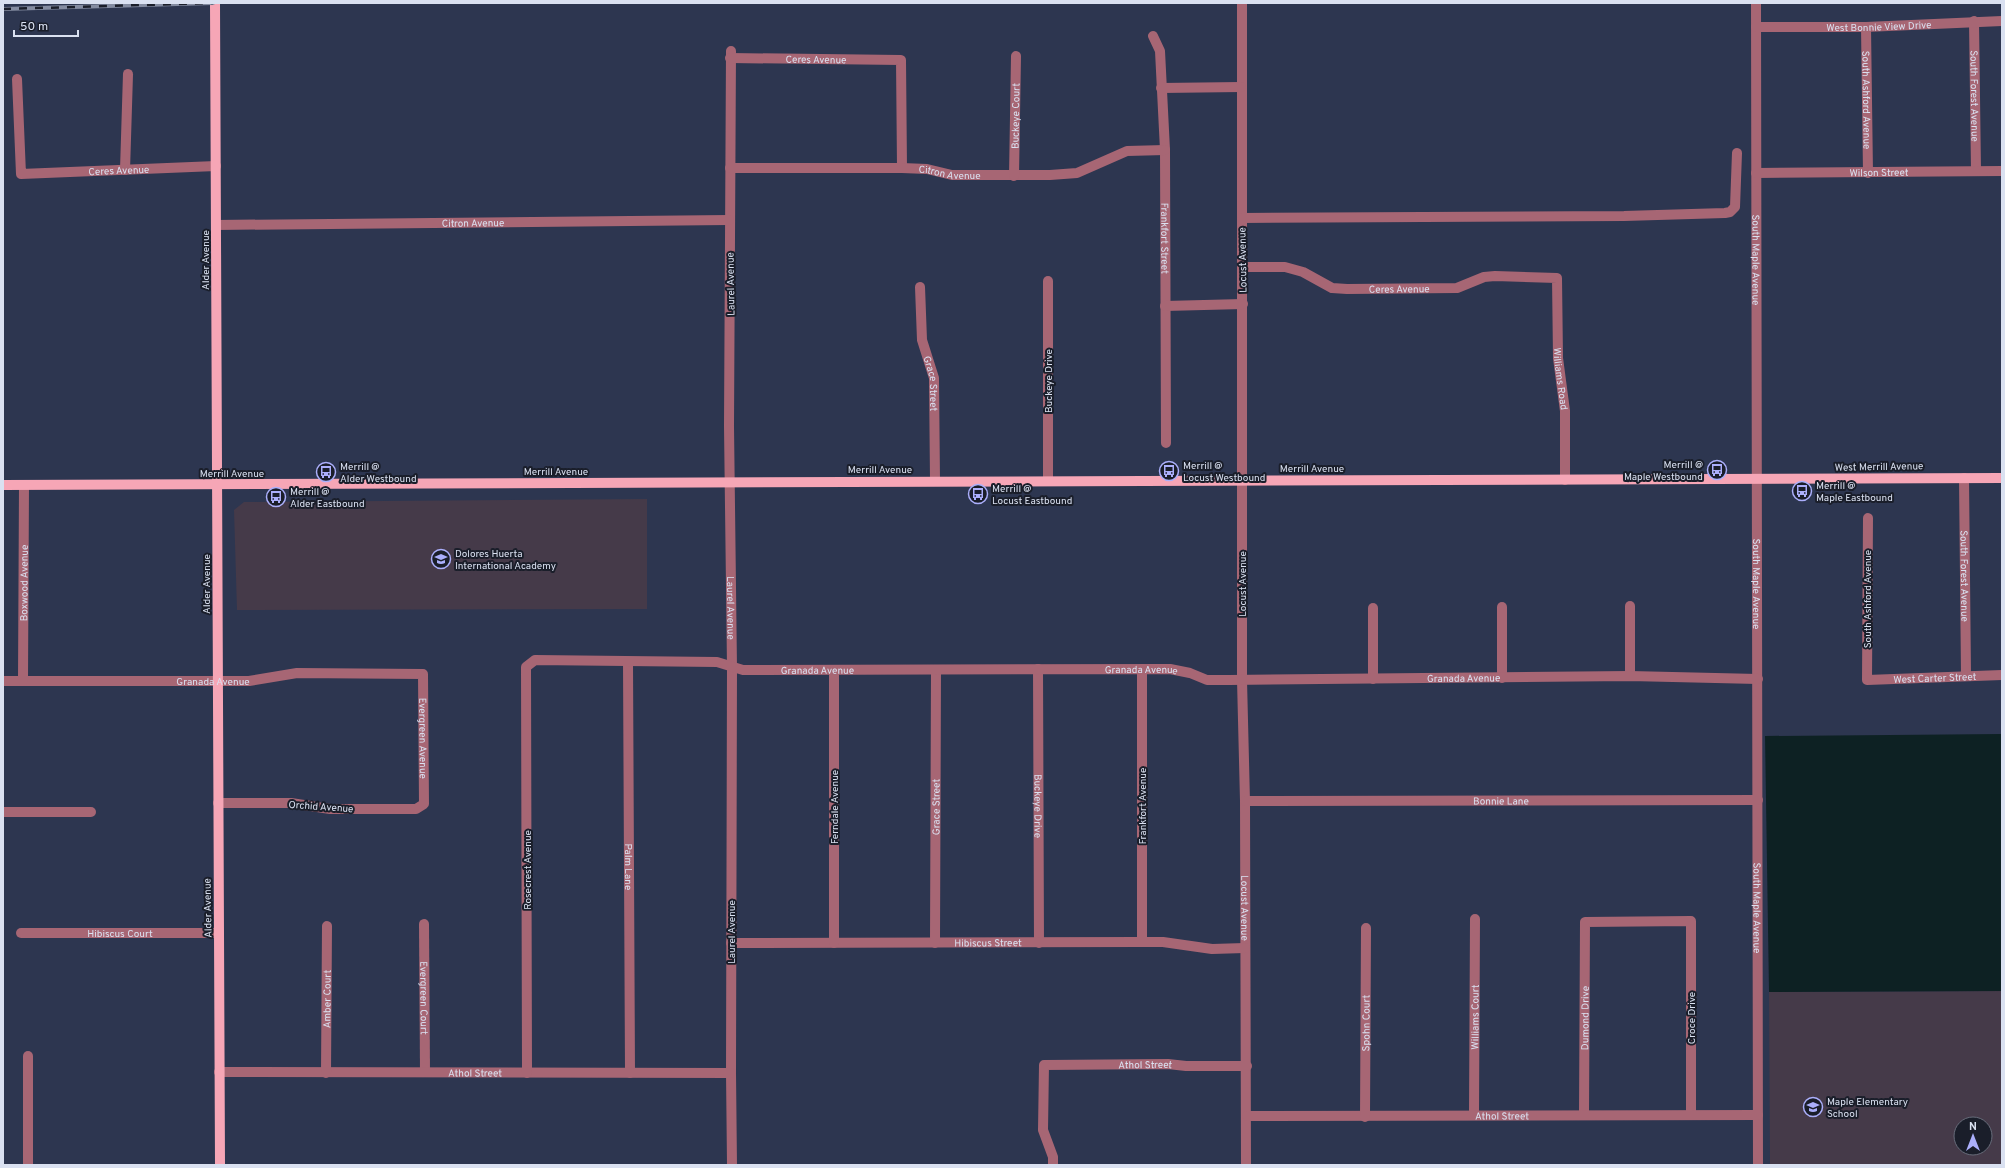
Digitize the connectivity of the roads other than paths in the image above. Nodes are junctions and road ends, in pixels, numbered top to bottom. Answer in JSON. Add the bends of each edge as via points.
{"nodes":[{"id":1,"x":215,"y":3,"type":"edge"},
{"id":2,"x":1242,"y":3,"type":"edge"},
{"id":3,"x":1756,"y":3,"type":"edge"},
{"id":4,"x":2002,"y":21,"type":"edge"},
{"id":5,"x":1974,"y":22,"type":"junction"},
{"id":6,"x":1756,"y":27,"type":"junction"},
{"id":7,"x":1866,"y":27,"type":"junction"},
{"id":8,"x":1153,"y":36,"type":"dead end"},
{"id":9,"x":730,"y":54,"type":"joint"},
{"id":10,"x":1016,"y":56,"type":"dead end"},
{"id":11,"x":128,"y":74,"type":"dead end"},
{"id":12,"x":17,"y":79,"type":"dead end"},
{"id":13,"x":1241,"y":87,"type":"junction"},
{"id":14,"x":1162,"y":88,"type":"junction"},
{"id":15,"x":1164,"y":150,"type":"junction"},
{"id":16,"x":1737,"y":153,"type":"dead end"},
{"id":17,"x":216,"y":166,"type":"junction"},
{"id":18,"x":730,"y":168,"type":"junction"},
{"id":19,"x":902,"y":168,"type":"junction"},
{"id":20,"x":125,"y":170,"type":"junction"},
{"id":21,"x":1976,"y":171,"type":"junction"},
{"id":22,"x":2002,"y":171,"type":"edge"},
{"id":23,"x":1756,"y":173,"type":"junction"},
{"id":24,"x":1868,"y":173,"type":"junction"},
{"id":25,"x":1014,"y":176,"type":"junction"},
{"id":26,"x":1242,"y":218,"type":"junction"},
{"id":27,"x":729,"y":220,"type":"junction"},
{"id":28,"x":216,"y":225,"type":"junction"},
{"id":29,"x":1242,"y":267,"type":"junction"},
{"id":30,"x":1558,"y":278,"type":"joint"},
{"id":31,"x":1048,"y":281,"type":"dead end"},
{"id":32,"x":920,"y":287,"type":"dead end"},
{"id":33,"x":1243,"y":304,"type":"junction"},
{"id":34,"x":1165,"y":306,"type":"junction"},
{"id":35,"x":1166,"y":443,"type":"dead end"},
{"id":36,"x":1964,"y":478,"type":"junction"},
{"id":37,"x":2002,"y":478,"type":"edge"},
{"id":38,"x":1048,"y":480,"type":"junction"},
{"id":39,"x":1242,"y":480,"type":"junction"},
{"id":40,"x":1565,"y":480,"type":"junction"},
{"id":41,"x":1756,"y":480,"type":"junction"},
{"id":42,"x":935,"y":481,"type":"junction"},
{"id":43,"x":729,"y":482,"type":"junction"},
{"id":44,"x":3,"y":485,"type":"edge"},
{"id":45,"x":24,"y":485,"type":"junction"},
{"id":46,"x":218,"y":485,"type":"junction"},
{"id":47,"x":1868,"y":518,"type":"dead end"},
{"id":48,"x":1630,"y":606,"type":"dead end"},
{"id":49,"x":1502,"y":607,"type":"dead end"},
{"id":50,"x":1373,"y":608,"type":"dead end"},
{"id":51,"x":628,"y":662,"type":"junction"},
{"id":52,"x":526,"y":667,"type":"joint"},
{"id":53,"x":732,"y":667,"type":"junction"},
{"id":54,"x":1038,"y":669,"type":"junction"},
{"id":55,"x":1142,"y":669,"type":"junction"},
{"id":56,"x":834,"y":670,"type":"junction"},
{"id":57,"x":936,"y":670,"type":"junction"},
{"id":58,"x":423,"y":674,"type":"joint"},
{"id":59,"x":1966,"y":675,"type":"junction"},
{"id":60,"x":2002,"y":675,"type":"edge"},
{"id":61,"x":1630,"y":676,"type":"junction"},
{"id":62,"x":1502,"y":678,"type":"junction"},
{"id":63,"x":1373,"y":679,"type":"junction"},
{"id":64,"x":1758,"y":679,"type":"junction"},
{"id":65,"x":1242,"y":680,"type":"junction"},
{"id":66,"x":1867,"y":680,"type":"joint"},
{"id":67,"x":3,"y":681,"type":"edge"},
{"id":68,"x":23,"y":681,"type":"junction"},
{"id":69,"x":218,"y":681,"type":"junction"},
{"id":70,"x":1758,"y":800,"type":"junction"},
{"id":71,"x":1245,"y":801,"type":"junction"},
{"id":72,"x":218,"y":803,"type":"junction"},
{"id":73,"x":424,"y":804,"type":"joint"},
{"id":74,"x":3,"y":812,"type":"edge"},
{"id":75,"x":91,"y":812,"type":"dead end"},
{"id":76,"x":1475,"y":919,"type":"dead end"},
{"id":77,"x":1691,"y":921,"type":"joint"},
{"id":78,"x":424,"y":924,"type":"dead end"},
{"id":79,"x":327,"y":926,"type":"dead end"},
{"id":80,"x":1366,"y":928,"type":"dead end"},
{"id":81,"x":20,"y":933,"type":"dead end"},
{"id":82,"x":219,"y":933,"type":"junction"},
{"id":83,"x":1142,"y":942,"type":"junction"},
{"id":84,"x":731,"y":943,"type":"junction"},
{"id":85,"x":834,"y":943,"type":"junction"},
{"id":86,"x":935,"y":943,"type":"junction"},
{"id":87,"x":1039,"y":943,"type":"junction"},
{"id":88,"x":1245,"y":948,"type":"junction"},
{"id":89,"x":28,"y":1056,"type":"dead end"},
{"id":90,"x":1247,"y":1066,"type":"junction"},
{"id":91,"x":219,"y":1072,"type":"junction"},
{"id":92,"x":425,"y":1072,"type":"junction"},
{"id":93,"x":326,"y":1073,"type":"junction"},
{"id":94,"x":527,"y":1073,"type":"junction"},
{"id":95,"x":630,"y":1073,"type":"junction"},
{"id":96,"x":731,"y":1073,"type":"junction"},
{"id":97,"x":1474,"y":1115,"type":"junction"},
{"id":98,"x":1584,"y":1115,"type":"junction"},
{"id":99,"x":1691,"y":1115,"type":"junction"},
{"id":100,"x":1758,"y":1115,"type":"junction"},
{"id":101,"x":1247,"y":1116,"type":"junction"},
{"id":102,"x":1365,"y":1117,"type":"junction"},
{"id":103,"x":28,"y":1165,"type":"edge"},
{"id":104,"x":220,"y":1165,"type":"edge"},
{"id":105,"x":732,"y":1165,"type":"edge"},
{"id":106,"x":1053,"y":1165,"type":"edge"},
{"id":107,"x":1246,"y":1165,"type":"edge"},
{"id":108,"x":1758,"y":1165,"type":"edge"}],
"edges":[{"from":1,"to":17,"type":"main road","name":"Alder Avenue"},
{"from":2,"to":13,"type":"street","name":"Locust Avenue"},
{"from":3,"to":6,"type":"street","name":"South Maple Avenue"},
{"from":4,"to":5,"type":"street","name":"West Bonnie View Drive"},
{"from":5,"to":7,"type":"street","name":"West Bonnie View Drive"},
{"from":5,"to":21,"type":"street","name":"South Forest Avenue"},
{"from":6,"to":7,"type":"street","name":"West Bonnie View Drive"},
{"from":6,"to":23,"type":"street","name":"South Maple Avenue"},
{"from":7,"to":24,"type":"street","name":"South Ashford Avenue"},
{"from":8,"to":14,"type":"street","name":"Frankfort Street","via":[[1160,51]]},
{"from":9,"to":18,"type":"street","name":"Laurel Avenue"},
{"from":9,"to":19,"type":"street","name":"Ceres Avenue","via":[[901,60]]},
{"from":10,"to":25,"type":"street","name":"Buckeye Court"},
{"from":11,"to":20,"type":"street"},
{"from":12,"to":20,"type":"street","name":"Ceres Avenue","via":[[21,174]]},
{"from":13,"to":14,"type":"street"},
{"from":13,"to":26,"type":"street","name":"Locust Avenue"},
{"from":14,"to":15,"type":"street","name":"Frankfort Street"},
{"from":15,"to":25,"type":"street","name":"Citron Avenue","via":[[1127,151],[1077,173]]},
{"from":15,"to":34,"type":"street","name":"Frankfort Street"},
{"from":16,"to":26,"type":"street","via":[[1735,207],[1725,213]]},
{"from":17,"to":20,"type":"street","name":"Ceres Avenue"},
{"from":17,"to":28,"type":"main road","name":"Alder Avenue"},
{"from":18,"to":19,"type":"street","name":"Citron Avenue"},
{"from":18,"to":27,"type":"street","name":"Laurel Avenue"},
{"from":19,"to":25,"type":"street","name":"Citron Avenue","via":[[927,169],[952,175]]},
{"from":21,"to":22,"type":"street","name":"Wilson Street"},
{"from":21,"to":24,"type":"street","name":"Wilson Street"},
{"from":23,"to":24,"type":"street","name":"Wilson Street"},
{"from":23,"to":41,"type":"street","name":"South Maple Avenue"},
{"from":26,"to":29,"type":"street","name":"Locust Avenue"},
{"from":27,"to":28,"type":"street","name":"Citron Avenue"},
{"from":27,"to":43,"type":"street","name":"Laurel Avenue"},
{"from":28,"to":46,"type":"main road","name":"Alder Avenue"},
{"from":29,"to":30,"type":"street","name":"Ceres Avenue","via":[[1285,267],[1303,272],[1332,288],[1347,289],[1457,288],[1484,277],[1495,276]]},
{"from":29,"to":33,"type":"street","name":"Locust Avenue"},
{"from":30,"to":40,"type":"street","name":"Williams Road","via":[[1558,358],[1565,411]]},
{"from":31,"to":38,"type":"street","name":"Buckeye Drive"},
{"from":32,"to":42,"type":"street","name":"Grace Street","via":[[922,340],[934,378]]},
{"from":33,"to":34,"type":"street"},
{"from":33,"to":39,"type":"street","name":"Locust Avenue"},
{"from":34,"to":35,"type":"street","name":"Frankfort Street"},
{"from":36,"to":37,"type":"main road","name":"West Merrill Avenue"},
{"from":36,"to":41,"type":"main road","name":"West Merrill Avenue"},
{"from":36,"to":59,"type":"street","name":"South Forest Avenue"},
{"from":38,"to":39,"type":"main road","name":"Merrill Avenue"},
{"from":38,"to":42,"type":"main road","name":"Merrill Avenue"},
{"from":39,"to":40,"type":"main road","name":"Merrill Avenue"},
{"from":39,"to":65,"type":"street","name":"Locust Avenue"},
{"from":40,"to":41,"type":"main road","name":"Merrill Avenue"},
{"from":41,"to":64,"type":"street","name":"South Maple Avenue"},
{"from":42,"to":43,"type":"main road","name":"Merrill Avenue"},
{"from":43,"to":46,"type":"main road","name":"Merrill Avenue"},
{"from":43,"to":53,"type":"street","name":"Laurel Avenue"},
{"from":44,"to":45,"type":"main road","name":"Merrill Avenue"},
{"from":45,"to":46,"type":"main road","name":"Merrill Avenue"},
{"from":45,"to":68,"type":"street","name":"Boxwood Avenue"},
{"from":46,"to":69,"type":"main road","name":"Alder Avenue"},
{"from":47,"to":66,"type":"street","name":"South Ashford Avenue"},
{"from":48,"to":61,"type":"street"},
{"from":49,"to":62,"type":"street"},
{"from":50,"to":63,"type":"street"},
{"from":51,"to":52,"type":"street","name":"Granada Avenue","via":[[535,660]]},
{"from":51,"to":53,"type":"street","name":"Granada Avenue","via":[[717,662]]},
{"from":51,"to":95,"type":"street","name":"Palm Lane"},
{"from":52,"to":94,"type":"street","name":"Rosecrest Avenue"},
{"from":53,"to":56,"type":"street","name":"Granada Avenue","via":[[743,670]]},
{"from":53,"to":84,"type":"street","name":"Laurel Avenue"},
{"from":54,"to":55,"type":"street","name":"Granada Avenue"},
{"from":54,"to":57,"type":"street","name":"Granada Avenue"},
{"from":54,"to":87,"type":"street","name":"Buckeye Drive"},
{"from":55,"to":65,"type":"street","name":"Granada Avenue","via":[[1170,669],[1207,680]]},
{"from":55,"to":83,"type":"street","name":"Frankfort Avenue"},
{"from":56,"to":57,"type":"street","name":"Granada Avenue"},
{"from":56,"to":85,"type":"street","name":"Ferndale Avenue"},
{"from":57,"to":86,"type":"street","name":"Grace Street"},
{"from":58,"to":69,"type":"street","name":"Granada Avenue","via":[[297,673],[249,680]]},
{"from":58,"to":73,"type":"street","name":"Evergreen Avenue"},
{"from":59,"to":60,"type":"street","name":"West Carter Street"},
{"from":59,"to":66,"type":"street","name":"West Carter Street"},
{"from":61,"to":62,"type":"street","name":"Granada Avenue"},
{"from":61,"to":64,"type":"street","name":"Granada Avenue"},
{"from":62,"to":63,"type":"street","name":"Granada Avenue"},
{"from":63,"to":65,"type":"street","name":"Granada Avenue"},
{"from":64,"to":70,"type":"street","name":"South Maple Avenue"},
{"from":65,"to":71,"type":"street","name":"Locust Avenue"},
{"from":67,"to":68,"type":"street","name":"Granada Avenue"},
{"from":68,"to":69,"type":"street","name":"Granada Avenue"},
{"from":69,"to":72,"type":"main road","name":"Alder Avenue"},
{"from":70,"to":71,"type":"street","name":"Bonnie Lane"},
{"from":70,"to":100,"type":"street","name":"South Maple Avenue"},
{"from":71,"to":88,"type":"street","name":"Locust Avenue"},
{"from":72,"to":73,"type":"street","name":"Orchid Avenue","via":[[291,803],[346,809],[416,809]]},
{"from":72,"to":82,"type":"main road","name":"Alder Avenue"},
{"from":74,"to":75,"type":"street"},
{"from":76,"to":97,"type":"street","name":"Williams Court"},
{"from":77,"to":98,"type":"street","name":"Dumond Drive","via":[[1585,922]]},
{"from":77,"to":99,"type":"street","name":"Croce Drive"},
{"from":78,"to":92,"type":"street","name":"Evergreen Court"},
{"from":79,"to":93,"type":"street","name":"Amber Court"},
{"from":80,"to":102,"type":"street","name":"Spohn Court"},
{"from":81,"to":82,"type":"street","name":"Hibiscus Court"},
{"from":82,"to":91,"type":"main road","name":"Alder Avenue"},
{"from":83,"to":87,"type":"street","name":"Hibiscus Street"},
{"from":83,"to":88,"type":"street","name":"Hibiscus Street","via":[[1163,942],[1212,949]]},
{"from":84,"to":85,"type":"street","name":"Hibiscus Street"},
{"from":84,"to":96,"type":"street","name":"Laurel Avenue"},
{"from":85,"to":86,"type":"street","name":"Hibiscus Street"},
{"from":86,"to":87,"type":"street","name":"Hibiscus Street"},
{"from":88,"to":90,"type":"street","name":"Locust Avenue"},
{"from":89,"to":103,"type":"street"},
{"from":90,"to":101,"type":"street","name":"Locust Avenue"},
{"from":90,"to":106,"type":"street","name":"Athol Street","via":[[1044,1065],[1043,1130],[1053,1157]]},
{"from":91,"to":93,"type":"street","name":"Athol Street"},
{"from":91,"to":104,"type":"main road","name":"Alder Avenue"},
{"from":92,"to":93,"type":"street","name":"Athol Street"},
{"from":92,"to":94,"type":"street","name":"Athol Street"},
{"from":94,"to":95,"type":"street","name":"Athol Street"},
{"from":95,"to":96,"type":"street","name":"Athol Street"},
{"from":96,"to":105,"type":"street","name":"Laurel Avenue"},
{"from":97,"to":98,"type":"street","name":"Athol Street"},
{"from":97,"to":102,"type":"street","name":"Athol Street"},
{"from":98,"to":99,"type":"street","name":"Athol Street"},
{"from":99,"to":100,"type":"street","name":"Athol Street"},
{"from":100,"to":108,"type":"street","name":"South Maple Avenue"},
{"from":101,"to":102,"type":"street","name":"Athol Street"},
{"from":101,"to":107,"type":"street","name":"Locust Avenue"}]}
